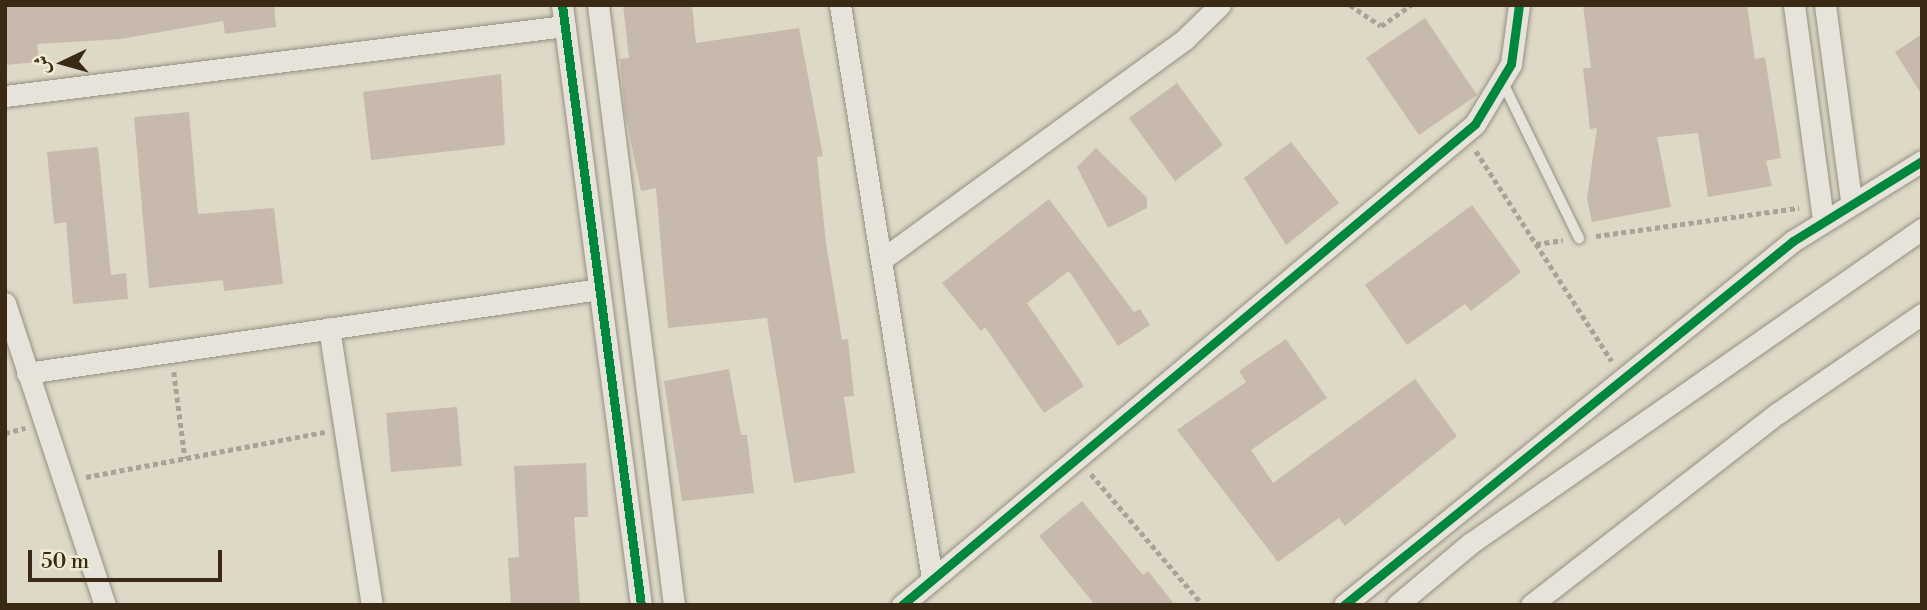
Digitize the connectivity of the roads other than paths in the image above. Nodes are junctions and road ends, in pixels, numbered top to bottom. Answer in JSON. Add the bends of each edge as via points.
{"nodes":[{"id":1,"x":598,"y":5,"type":"edge"},
{"id":2,"x":840,"y":5,"type":"edge"},
{"id":3,"x":1220,"y":5,"type":"edge"},
{"id":4,"x":1519,"y":5,"type":"edge"},
{"id":5,"x":1794,"y":5,"type":"edge"},
{"id":6,"x":1825,"y":5,"type":"edge"},
{"id":7,"x":564,"y":16,"type":"edge"},
{"id":8,"x":1503,"y":83,"type":"junction"},
{"id":9,"x":5,"y":96,"type":"edge"},
{"id":10,"x":1922,"y":161,"type":"edge"},
{"id":11,"x":1851,"y":201,"type":"junction"},
{"id":12,"x":1822,"y":212,"type":"junction"},
{"id":13,"x":1922,"y":229,"type":"edge"},
{"id":14,"x":1579,"y":238,"type":"road end"},
{"id":15,"x":881,"y":260,"type":"junction"},
{"id":16,"x":599,"y":289,"type":"junction"},
{"id":17,"x":5,"y":303,"type":"edge"},
{"id":18,"x":1922,"y":314,"type":"edge"},
{"id":19,"x":329,"y":328,"type":"junction"},
{"id":20,"x":27,"y":373,"type":"junction"},
{"id":21,"x":661,"y":497,"type":"junction"},
{"id":22,"x":628,"y":501,"type":"junction"},
{"id":23,"x":1449,"y":519,"type":"junction"},
{"id":24,"x":1471,"y":543,"type":"junction"},
{"id":25,"x":932,"y":578,"type":"junction"},
{"id":26,"x":105,"y":605,"type":"edge"},
{"id":27,"x":372,"y":605,"type":"edge"},
{"id":28,"x":641,"y":605,"type":"edge"},
{"id":29,"x":674,"y":605,"type":"edge"},
{"id":30,"x":902,"y":605,"type":"edge"},
{"id":31,"x":1344,"y":605,"type":"edge"},
{"id":32,"x":1397,"y":605,"type":"edge"},
{"id":33,"x":1531,"y":605,"type":"edge"}],
"edges":[{"from":1,"to":21,"type":"street"},
{"from":2,"to":15,"type":"street"},
{"from":3,"to":15,"type":"street","via":[[1186,38]]},
{"from":4,"to":8,"type":"street","via":[[1516,44]]},
{"from":5,"to":12,"type":"street"},
{"from":6,"to":11,"type":"street"},
{"from":7,"to":9,"type":"street"},
{"from":7,"to":16,"type":"street"},
{"from":8,"to":14,"type":"lane"},
{"from":8,"to":25,"type":"street","via":[[1464,133]]},
{"from":10,"to":11,"type":"street"},
{"from":11,"to":12,"type":"street"},
{"from":12,"to":23,"type":"street"},
{"from":13,"to":24,"type":"street"},
{"from":15,"to":25,"type":"street"},
{"from":16,"to":19,"type":"street"},
{"from":16,"to":22,"type":"street"},
{"from":17,"to":20,"type":"street"},
{"from":18,"to":33,"type":"street","via":[[1777,413]]},
{"from":19,"to":20,"type":"street"},
{"from":19,"to":27,"type":"street"},
{"from":20,"to":26,"type":"street"},
{"from":21,"to":22,"type":"street"},
{"from":21,"to":29,"type":"street"},
{"from":22,"to":28,"type":"street"},
{"from":23,"to":24,"type":"street"},
{"from":23,"to":31,"type":"street"},
{"from":24,"to":32,"type":"street"},
{"from":25,"to":30,"type":"street"}]}
